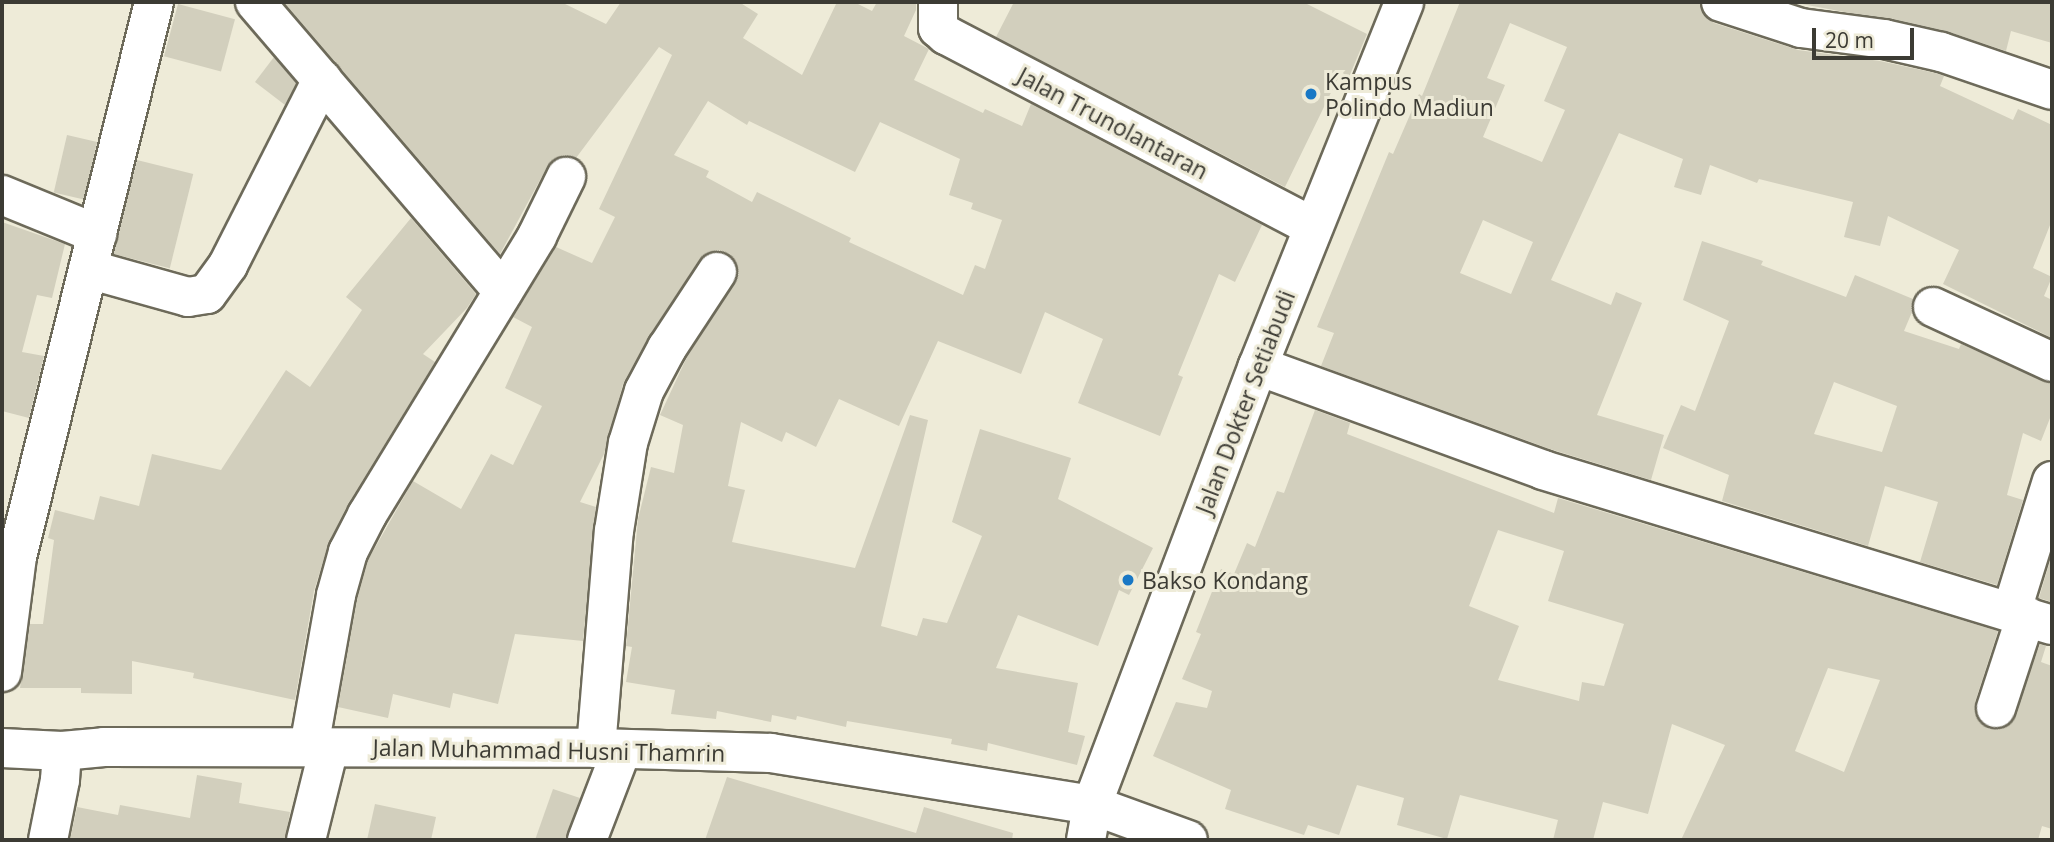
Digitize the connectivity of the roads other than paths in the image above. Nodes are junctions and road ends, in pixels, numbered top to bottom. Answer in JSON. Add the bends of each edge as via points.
{"nodes":[{"id":1,"x":154,"y":2,"type":"edge"},
{"id":2,"x":256,"y":2,"type":"edge"},
{"id":3,"x":938,"y":2,"type":"edge"},
{"id":4,"x":1404,"y":2,"type":"edge"},
{"id":5,"x":1721,"y":2,"type":"edge"},
{"id":6,"x":322,"y":80,"type":"junction"},
{"id":7,"x":2052,"y":90,"type":"edge"},
{"id":8,"x":566,"y":177,"type":"dead end"},
{"id":9,"x":2,"y":195,"type":"edge"},
{"id":10,"x":1313,"y":227,"type":"junction"},
{"id":11,"x":92,"y":251,"type":"junction"},
{"id":12,"x":717,"y":272,"type":"dead end"},
{"id":13,"x":503,"y":291,"type":"junction"},
{"id":14,"x":1933,"y":307,"type":"dead end"},
{"id":15,"x":2052,"y":362,"type":"edge"},
{"id":16,"x":1258,"y":366,"type":"junction"},
{"id":17,"x":2052,"y":481,"type":"edge"},
{"id":18,"x":2030,"y":617,"type":"edge"},
{"id":19,"x":2,"y":672,"type":"edge"},
{"id":20,"x":1996,"y":708,"type":"dead end"},
{"id":21,"x":319,"y":747,"type":"junction"},
{"id":22,"x":2,"y":748,"type":"edge"},
{"id":23,"x":609,"y":748,"type":"junction"},
{"id":24,"x":62,"y":751,"type":"junction"},
{"id":25,"x":1089,"y":822,"type":"edge"},
{"id":26,"x":48,"y":840,"type":"edge"},
{"id":27,"x":306,"y":840,"type":"edge"},
{"id":28,"x":587,"y":840,"type":"edge"},
{"id":29,"x":1065,"y":840,"type":"edge"},
{"id":30,"x":1188,"y":840,"type":"edge"}],
"edges":[{"from":1,"to":11,"type":"main road"},
{"from":2,"to":6,"type":"main road"},
{"from":3,"to":10,"type":"main road","name":"Jalan Trunolantaran","via":[[938,27],[946,35]]},
{"from":4,"to":10,"type":"main road","name":"Jalan Dokter Setiabudi"},
{"from":5,"to":7,"type":"main road","via":[[1801,28],[1941,52]]},
{"from":6,"to":11,"type":"main road","via":[[228,265],[206,294],[188,297]]},
{"from":6,"to":13,"type":"main road"},
{"from":8,"to":13,"type":"main road"},
{"from":9,"to":11,"type":"main road"},
{"from":10,"to":16,"type":"main road","name":"Jalan Dokter Setiabudi"},
{"from":11,"to":19,"type":"main road","via":[[17,557]]},
{"from":12,"to":23,"type":"main road","via":[[644,391],[628,443],[613,544]]},
{"from":13,"to":21,"type":"main road","via":[[348,552],[336,594]]},
{"from":14,"to":15,"type":"main road"},
{"from":16,"to":18,"type":"main road","via":[[1543,470]]},
{"from":16,"to":25,"type":"main road","name":"Jalan Dokter Setiabudi"},
{"from":17,"to":18,"type":"main road"},
{"from":18,"to":20,"type":"main road"},
{"from":21,"to":23,"type":"main road","name":"Jalan Muhammad Husni Thamrin"},
{"from":21,"to":24,"type":"main road","name":"Jalan Muhammad Husni Thamrin"},
{"from":21,"to":27,"type":"main road"},
{"from":22,"to":24,"type":"main road","name":"Jalan Muhammad Husni Thamrin"},
{"from":23,"to":25,"type":"main road","name":"Jalan Muhammad Husni Thamrin","via":[[771,753]]},
{"from":23,"to":28,"type":"main road"},
{"from":24,"to":26,"type":"main road","via":[[61,780]]},
{"from":25,"to":29,"type":"main road","name":"Jalan Dokter Setiabudi"},
{"from":25,"to":30,"type":"main road","name":"Jalan Muhammad Husni Thamrin"}]}
